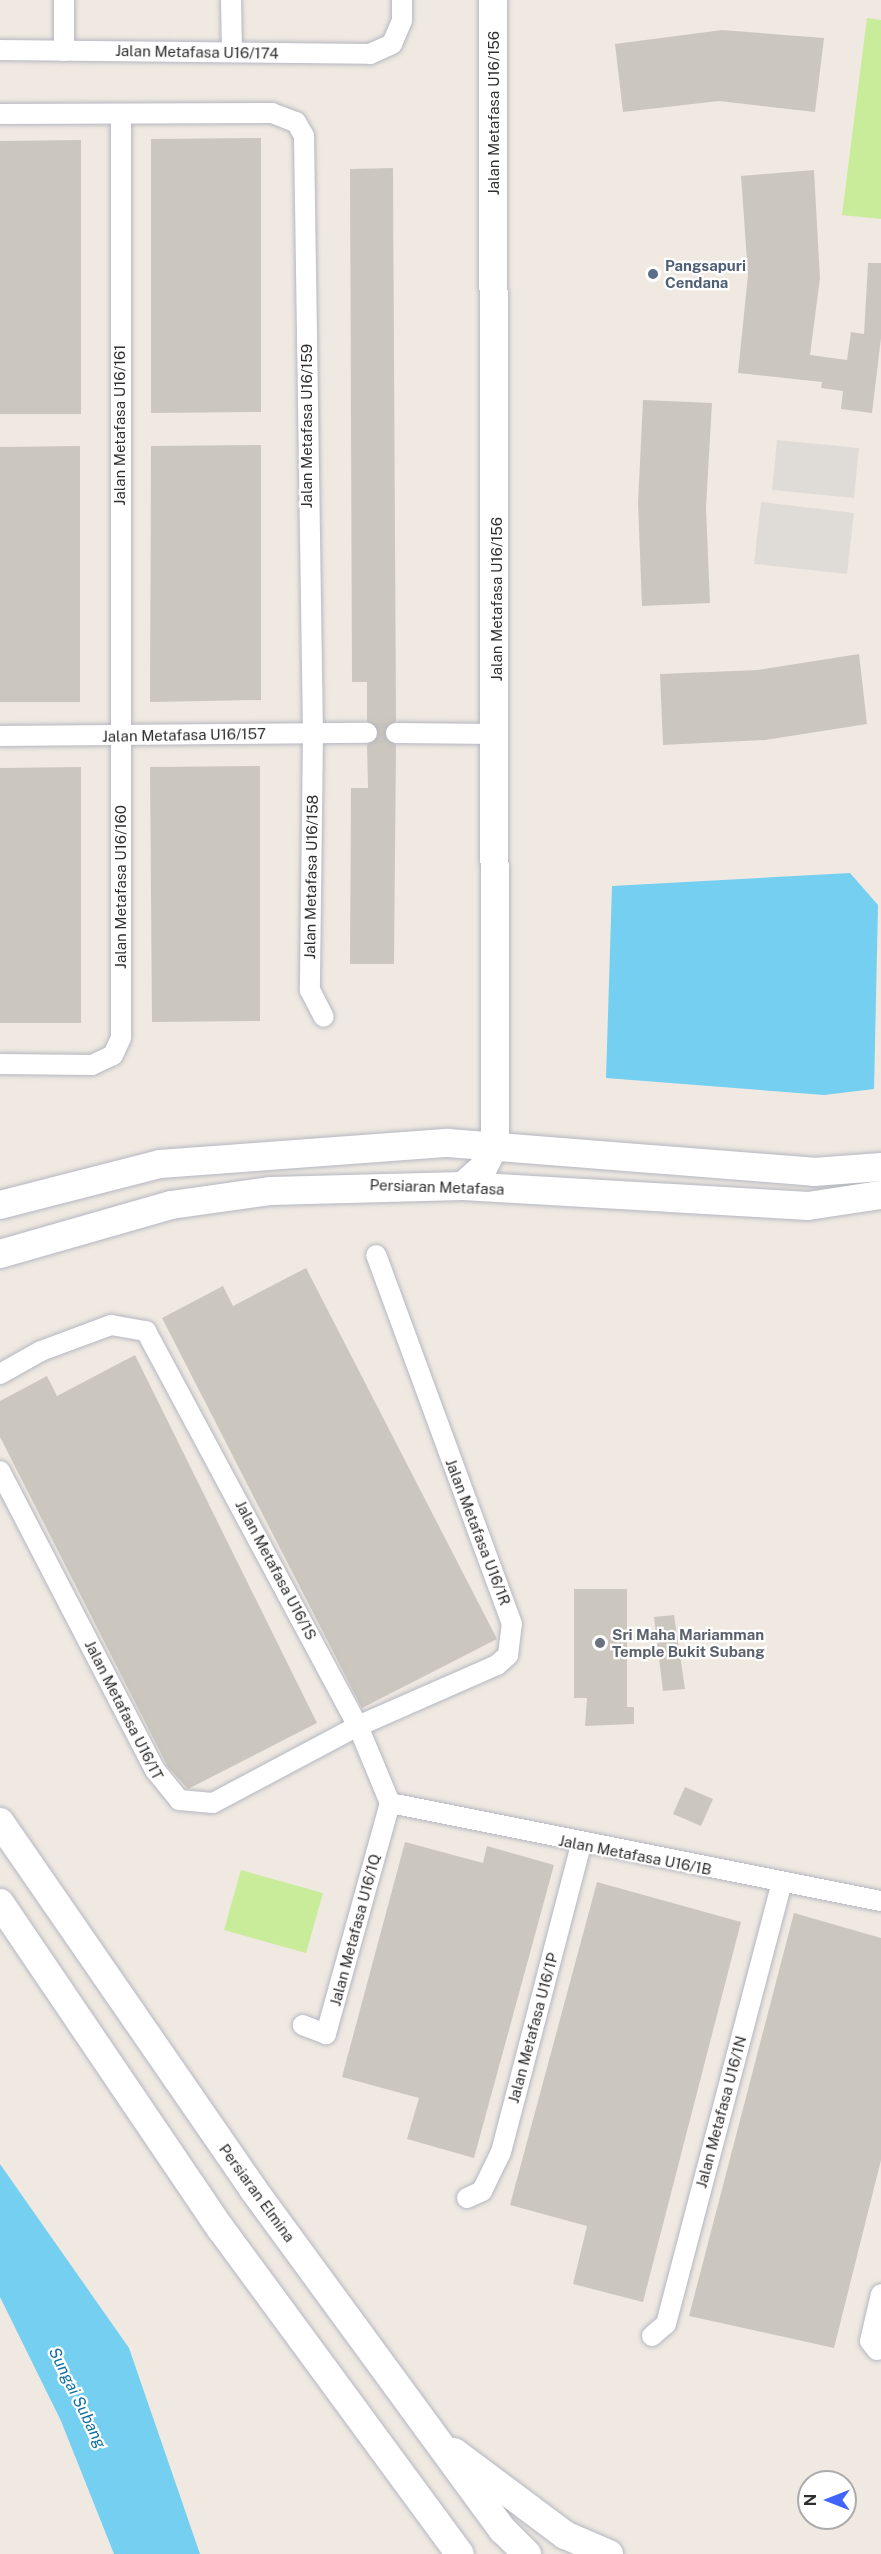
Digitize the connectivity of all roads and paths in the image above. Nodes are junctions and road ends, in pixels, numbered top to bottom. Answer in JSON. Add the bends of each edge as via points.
{"nodes":[{"id":1,"x":64,"y":0,"type":"edge"},
{"id":2,"x":231,"y":0,"type":"edge"},
{"id":3,"x":402,"y":0,"type":"edge"},
{"id":4,"x":493,"y":0,"type":"edge"},
{"id":5,"x":0,"y":50,"type":"edge"},
{"id":6,"x":64,"y":51,"type":"junction"},
{"id":7,"x":232,"y":52,"type":"junction"},
{"id":8,"x":0,"y":114,"type":"edge"},
{"id":9,"x":121,"y":114,"type":"junction"},
{"id":10,"x":313,"y":733,"type":"junction"},
{"id":11,"x":367,"y":733,"type":"tunnel mouth"},
{"id":12,"x":396,"y":734,"type":"tunnel mouth"},
{"id":13,"x":498,"y":734,"type":"junction"},
{"id":14,"x":0,"y":736,"type":"edge"},
{"id":15,"x":122,"y":736,"type":"junction"},
{"id":16,"x":324,"y":1017,"type":"dead end"},
{"id":17,"x":0,"y":1064,"type":"edge"},
{"id":18,"x":495,"y":1144,"type":"junction"},
{"id":19,"x":881,"y":1167,"type":"edge"},
{"id":20,"x":463,"y":1186,"type":"junction"},
{"id":21,"x":520,"y":1189,"type":"junction"},
{"id":22,"x":881,"y":1195,"type":"edge"},
{"id":23,"x":0,"y":1205,"type":"edge"},
{"id":24,"x":0,"y":1254,"type":"edge"},
{"id":25,"x":376,"y":1255,"type":"dead end"},
{"id":26,"x":0,"y":1374,"type":"edge"},
{"id":27,"x":0,"y":1470,"type":"edge"},
{"id":28,"x":358,"y":1726,"type":"junction"},
{"id":29,"x":390,"y":1803,"type":"junction"},
{"id":30,"x":0,"y":1822,"type":"edge"},
{"id":31,"x":581,"y":1845,"type":"junction"},
{"id":32,"x":782,"y":1882,"type":"junction"},
{"id":33,"x":881,"y":1901,"type":"edge"},
{"id":34,"x":0,"y":1903,"type":"edge"},
{"id":35,"x":303,"y":2025,"type":"dead end"},
{"id":36,"x":467,"y":2198,"type":"dead end"},
{"id":37,"x":881,"y":2294,"type":"edge"},
{"id":38,"x":652,"y":2336,"type":"dead end"},
{"id":39,"x":877,"y":2350,"type":"dead end"},
{"id":40,"x":438,"y":2441,"type":"junction"},
{"id":41,"x":420,"y":2499,"type":"junction"},
{"id":42,"x":436,"y":2554,"type":"edge"},
{"id":43,"x":460,"y":2554,"type":"edge"},
{"id":44,"x":527,"y":2554,"type":"edge"},
{"id":45,"x":609,"y":2554,"type":"edge"}],
"edges":[{"from":1,"to":6,"type":"street"},
{"from":2,"to":7,"type":"street"},
{"from":3,"to":7,"type":"street","name":"Jalan Metafasa U16/174","via":[[402,21],[392,44],[370,54]]},
{"from":4,"to":13,"type":"main road","name":"Jalan Metafasa U16/156"},
{"from":5,"to":6,"type":"street","name":"Jalan Metafasa U16/174"},
{"from":6,"to":7,"type":"street","name":"Jalan Metafasa U16/174"},
{"from":8,"to":9,"type":"street"},
{"from":9,"to":10,"type":"street","name":"Jalan Metafasa U16/159","via":[[272,113],[296,122],[308,151]]},
{"from":9,"to":15,"type":"street","name":"Jalan Metafasa U16/161"},
{"from":10,"to":11,"type":"street","name":"Jalan Metafasa U16/157"},
{"from":10,"to":15,"type":"street","name":"Jalan Metafasa U16/157"},
{"from":10,"to":16,"type":"street","name":"Jalan Metafasa U16/158","via":[[310,990]]},
{"from":12,"to":13,"type":"street"},
{"from":13,"to":18,"type":"main road","name":"Jalan Metafasa U16/156"},
{"from":14,"to":15,"type":"street","name":"Jalan Metafasa U16/157"},
{"from":15,"to":17,"type":"street","name":"Jalan Metafasa U16/160","via":[[121,1038],[113,1055],[92,1065]]},
{"from":18,"to":19,"type":"main road","via":[[814,1172]]},
{"from":18,"to":20,"type":"main road","name":"Jalan Metafasa U16/156","via":[[483,1168]]},
{"from":18,"to":21,"type":"main road","via":[[503,1170]]},
{"from":18,"to":23,"type":"main road","via":[[371,1146],[160,1164]]},
{"from":20,"to":21,"type":"main road","name":"Persiaran Metafasa"},
{"from":20,"to":24,"type":"main road","name":"Persiaran Metafasa","via":[[373,1184],[227,1195]]},
{"from":21,"to":22,"type":"main road","name":"Persiaran Metafasa","via":[[808,1206]]},
{"from":25,"to":28,"type":"street","name":"Jalan Metafasa U16/1R","via":[[512,1624],[508,1655],[497,1665]]},
{"from":26,"to":28,"type":"street","name":"Jalan Metafasa U16/1S","via":[[41,1351],[111,1325],[136,1325],[154,1341]]},
{"from":27,"to":28,"type":"street","name":"Jalan Metafasa U16/1T","via":[[155,1770],[179,1800],[213,1803]]},
{"from":28,"to":29,"type":"street","name":"Jalan Metafasa U16/1S"},
{"from":29,"to":31,"type":"street","name":"Jalan Metafasa U16/1B"},
{"from":29,"to":35,"type":"street","name":"Jalan Metafasa U16/1Q","via":[[326,2034]]},
{"from":30,"to":40,"type":"main road","name":"Persiaran Elmina","via":[[253,2189]]},
{"from":31,"to":32,"type":"street","name":"Jalan Metafasa U16/1B"},
{"from":31,"to":36,"type":"street","name":"Jalan Metafasa U16/1P","via":[[501,2152],[482,2191]]},
{"from":32,"to":33,"type":"street","name":"Jalan Metafasa U16/1B"},
{"from":32,"to":38,"type":"street","name":"Jalan Metafasa U16/1N","via":[[666,2324]]},
{"from":34,"to":41,"type":"main road","via":[[221,2229]]},
{"from":37,"to":39,"type":"street","via":[[870,2341]]},
{"from":40,"to":44,"type":"main road","name":"Persiaran Elmina"},
{"from":40,"to":45,"type":"main road","via":[[565,2535]]},
{"from":41,"to":42,"type":"main road"},
{"from":41,"to":43,"type":"main road"}]}
